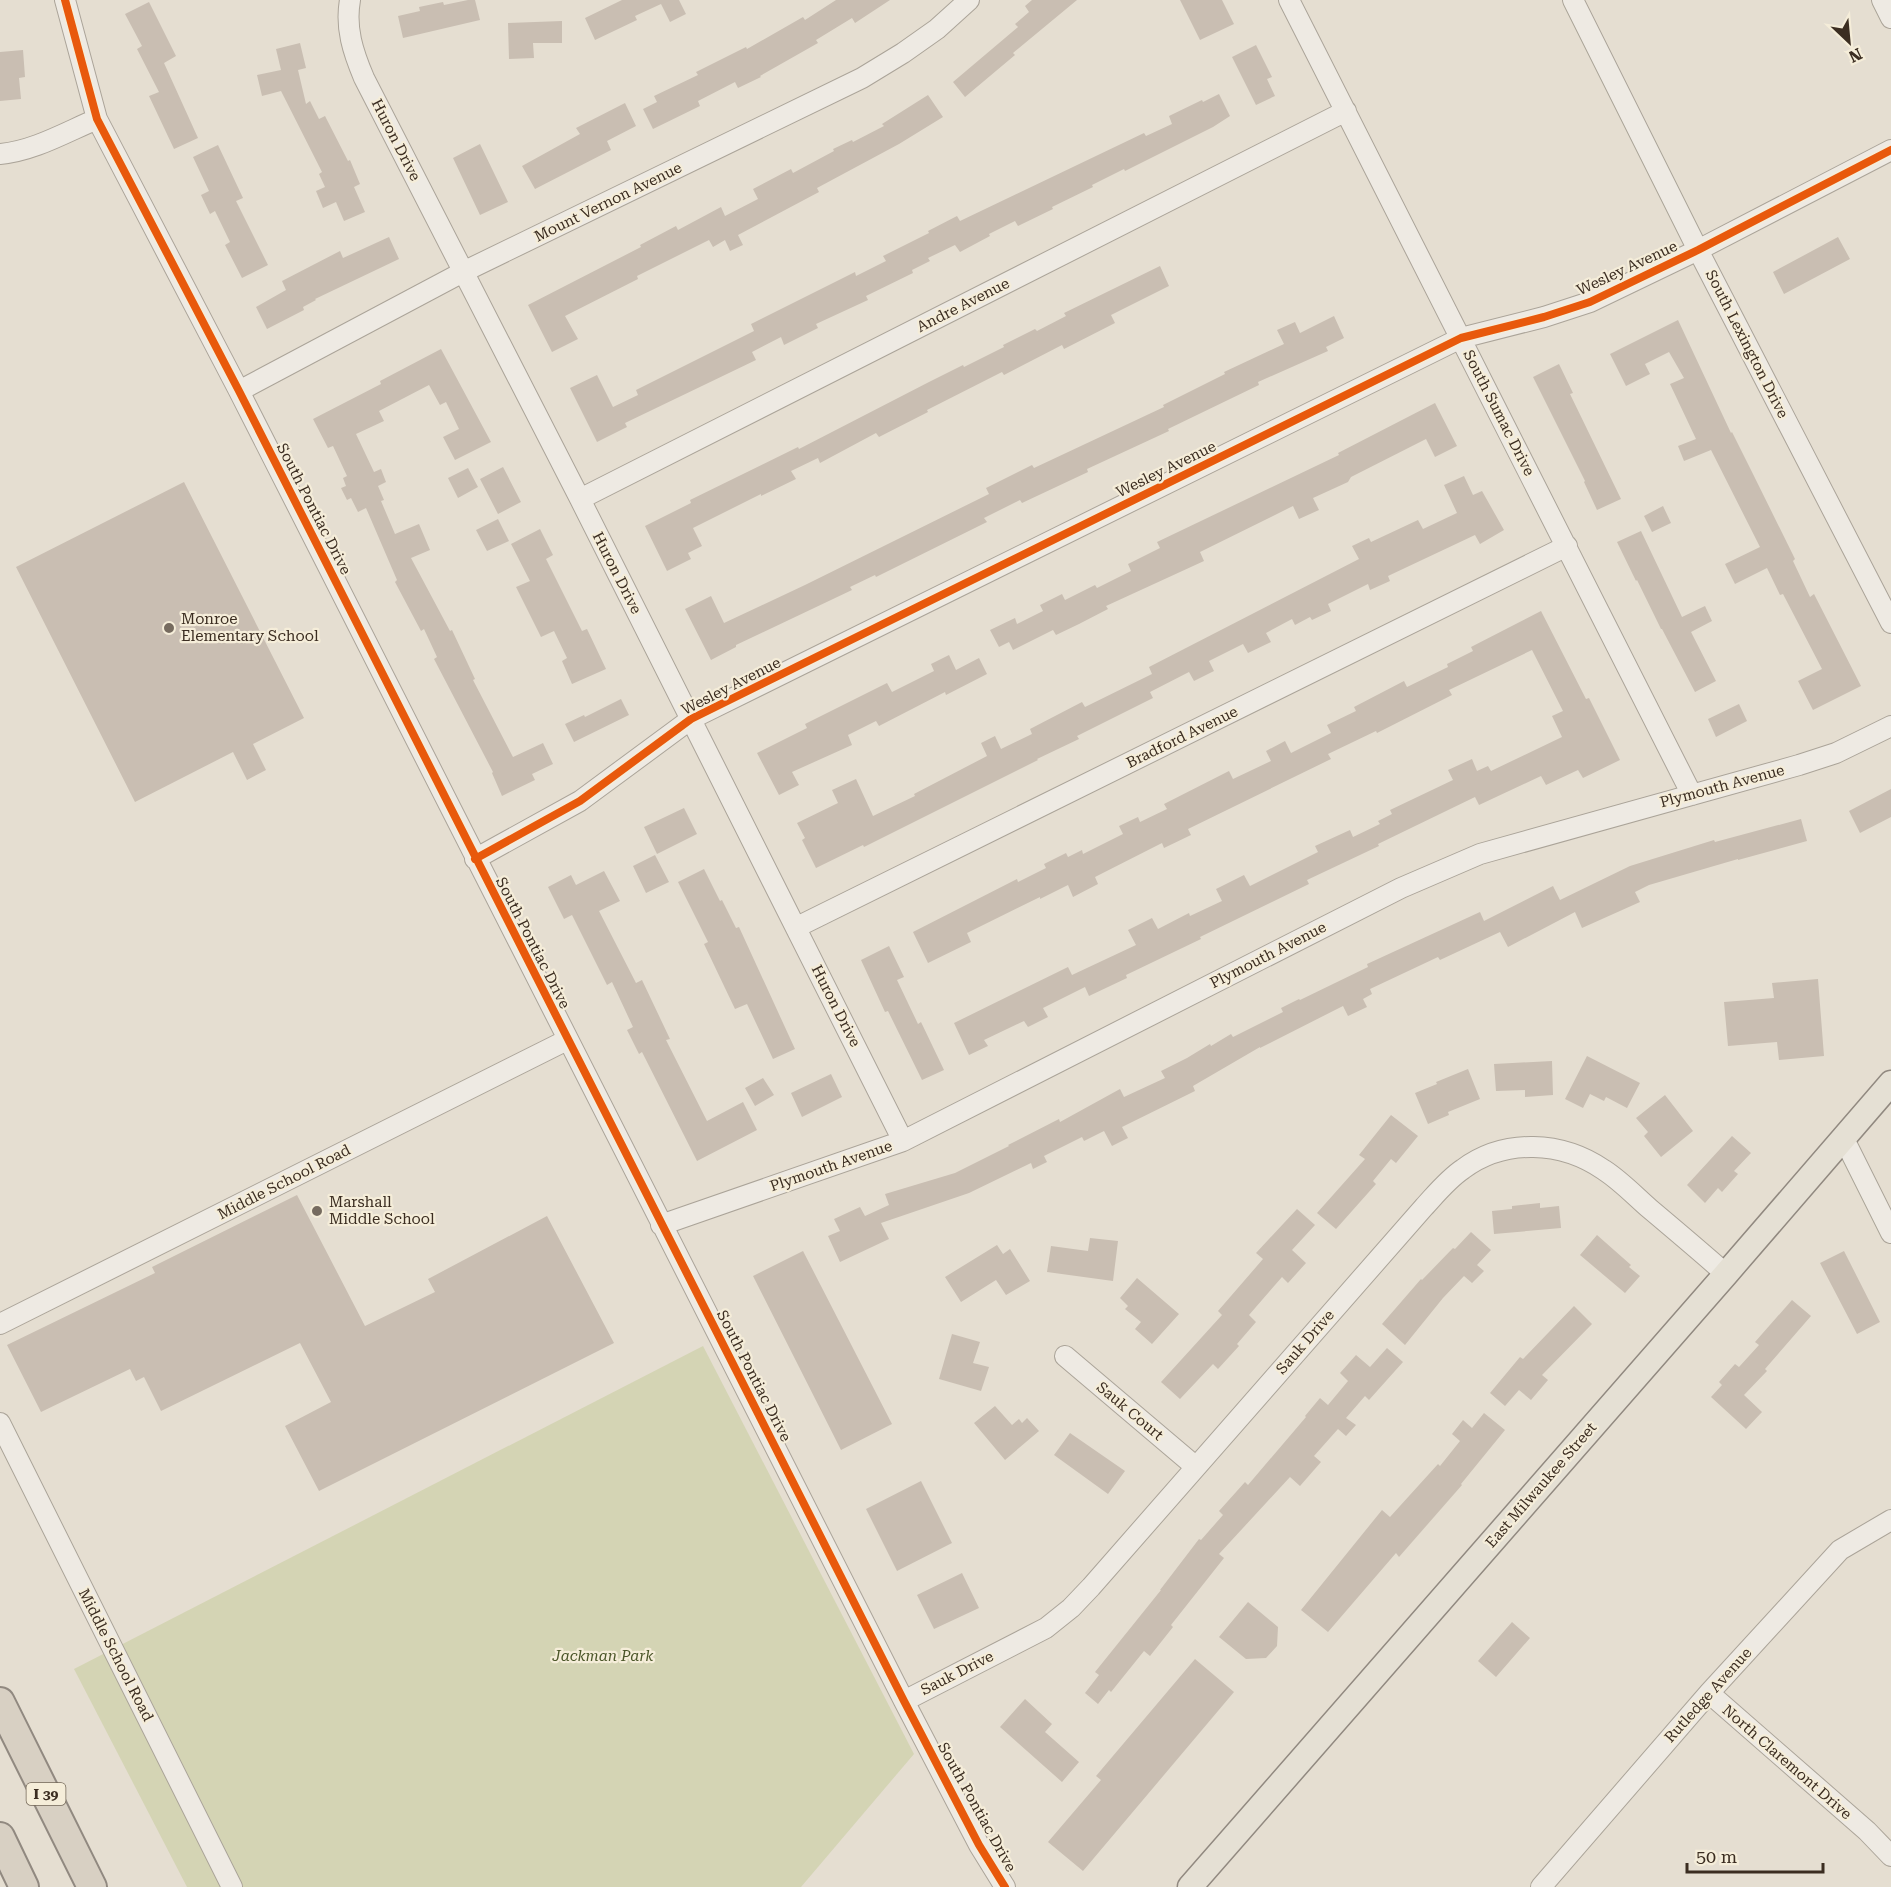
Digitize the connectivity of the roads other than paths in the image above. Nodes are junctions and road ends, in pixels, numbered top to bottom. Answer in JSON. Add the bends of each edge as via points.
{"nodes":[{"id":1,"x":65,"y":0,"type":"edge"},
{"id":2,"x":350,"y":0,"type":"edge"},
{"id":3,"x":969,"y":0,"type":"edge"},
{"id":4,"x":1289,"y":0,"type":"edge"},
{"id":5,"x":1573,"y":0,"type":"edge"},
{"id":6,"x":1882,"y":0,"type":"edge"},
{"id":7,"x":1891,"y":18,"type":"edge"},
{"id":8,"x":1346,"y":111,"type":"junction"},
{"id":9,"x":97,"y":119,"type":"junction"},
{"id":10,"x":1891,"y":150,"type":"edge"},
{"id":11,"x":0,"y":154,"type":"edge"},
{"id":12,"x":1698,"y":250,"type":"junction"},
{"id":13,"x":463,"y":272,"type":"junction"},
{"id":14,"x":1461,"y":338,"type":"junction"},
{"id":15,"x":239,"y":391,"type":"junction"},
{"id":16,"x":580,"y":499,"type":"junction"},
{"id":17,"x":1567,"y":546,"type":"junction"},
{"id":18,"x":1891,"y":624,"type":"edge"},
{"id":19,"x":691,"y":720,"type":"junction"},
{"id":20,"x":1891,"y":726,"type":"edge"},
{"id":21,"x":1692,"y":795,"type":"junction"},
{"id":22,"x":475,"y":859,"type":"junction"},
{"id":23,"x":796,"y":927,"type":"junction"},
{"id":24,"x":567,"y":1040,"type":"junction"},
{"id":25,"x":1891,"y":1083,"type":"edge"},
{"id":26,"x":1843,"y":1137,"type":"junction"},
{"id":27,"x":903,"y":1141,"type":"junction"},
{"id":28,"x":661,"y":1225,"type":"junction"},
{"id":29,"x":1891,"y":1233,"type":"edge"},
{"id":30,"x":1726,"y":1274,"type":"junction"},
{"id":31,"x":0,"y":1324,"type":"edge"},
{"id":32,"x":1065,"y":1356,"type":"dead end"},
{"id":33,"x":0,"y":1423,"type":"edge"},
{"id":34,"x":1196,"y":1467,"type":"junction"},
{"id":35,"x":1891,"y":1520,"type":"edge"},
{"id":36,"x":1709,"y":1693,"type":"junction"},
{"id":37,"x":904,"y":1701,"type":"junction"},
{"id":38,"x":0,"y":1702,"type":"edge"},
{"id":39,"x":0,"y":1837,"type":"edge"},
{"id":40,"x":1891,"y":1856,"type":"edge"},
{"id":41,"x":24,"y":1887,"type":"edge"},
{"id":42,"x":92,"y":1887,"type":"edge"},
{"id":43,"x":232,"y":1887,"type":"edge"},
{"id":44,"x":1005,"y":1887,"type":"edge"},
{"id":45,"x":1190,"y":1887,"type":"edge"},
{"id":46,"x":1541,"y":1887,"type":"edge"}],
"edges":[{"from":1,"to":9,"type":"street","name":"South Pontiac Drive"},
{"from":2,"to":13,"type":"street","name":"Huron Drive","via":[[349,32],[356,59]]},
{"from":3,"to":13,"type":"street","name":"Mount Vernon Avenue","via":[[928,35],[862,78]]},
{"from":4,"to":8,"type":"street","name":"South Sumac Drive"},
{"from":5,"to":12,"type":"street","name":"South Lexington Drive"},
{"from":6,"to":7,"type":"street"},
{"from":8,"to":14,"type":"street","name":"South Sumac Drive"},
{"from":8,"to":16,"type":"street","name":"Andre Avenue"},
{"from":9,"to":11,"type":"street","via":[[35,146]]},
{"from":9,"to":15,"type":"street","name":"South Pontiac Drive"},
{"from":10,"to":12,"type":"street","name":"Wesley Avenue"},
{"from":12,"to":14,"type":"street","name":"Wesley Avenue","via":[[1590,302]]},
{"from":12,"to":18,"type":"street","name":"South Lexington Drive"},
{"from":13,"to":15,"type":"street","name":"Mount Vernon Avenue"},
{"from":13,"to":16,"type":"street","name":"Huron Drive"},
{"from":14,"to":17,"type":"street","name":"South Sumac Drive"},
{"from":14,"to":19,"type":"street","name":"Wesley Avenue"},
{"from":15,"to":22,"type":"street","name":"South Pontiac Drive"},
{"from":16,"to":19,"type":"street","name":"Huron Drive"},
{"from":17,"to":21,"type":"street","name":"South Sumac Drive"},
{"from":17,"to":23,"type":"street","name":"Bradford Avenue"},
{"from":19,"to":22,"type":"street","name":"Wesley Avenue","via":[[580,801]]},
{"from":19,"to":23,"type":"street","name":"Huron Drive"},
{"from":20,"to":21,"type":"street","name":"Plymouth Avenue","via":[[1836,753]]},
{"from":21,"to":27,"type":"street","name":"Plymouth Avenue","via":[[1516,843],[1455,864]]},
{"from":22,"to":24,"type":"street","name":"South Pontiac Drive"},
{"from":23,"to":27,"type":"street","name":"Huron Drive"},
{"from":24,"to":28,"type":"street","name":"South Pontiac Drive"},
{"from":24,"to":31,"type":"street","name":"Middle School Road"},
{"from":25,"to":26,"type":"main road","name":"East Milwaukee Street"},
{"from":26,"to":29,"type":"street"},
{"from":26,"to":30,"type":"main road","name":"East Milwaukee Street"},
{"from":27,"to":28,"type":"street","name":"Plymouth Avenue"},
{"from":28,"to":37,"type":"street","name":"South Pontiac Drive"},
{"from":30,"to":34,"type":"street","name":"Sauk Drive","via":[[1605,1170],[1581,1157],[1536,1147],[1488,1154],[1449,1180]]},
{"from":30,"to":45,"type":"main road","name":"East Milwaukee Street"},
{"from":32,"to":34,"type":"street","name":"Sauk Court"},
{"from":33,"to":43,"type":"street","name":"Middle School Road"},
{"from":34,"to":37,"type":"street","name":"Sauk Drive","via":[[1071,1608],[1046,1628]]},
{"from":35,"to":36,"type":"street","name":"Rutledge Avenue","via":[[1840,1551]]},
{"from":36,"to":40,"type":"street","name":"North Claremont Drive"},
{"from":36,"to":46,"type":"street","name":"Rutledge Avenue"},
{"from":37,"to":44,"type":"street","name":"South Pontiac Drive"},
{"from":38,"to":42,"type":"highway","number":"I 39"},
{"from":39,"to":41,"type":"highway"}]}
